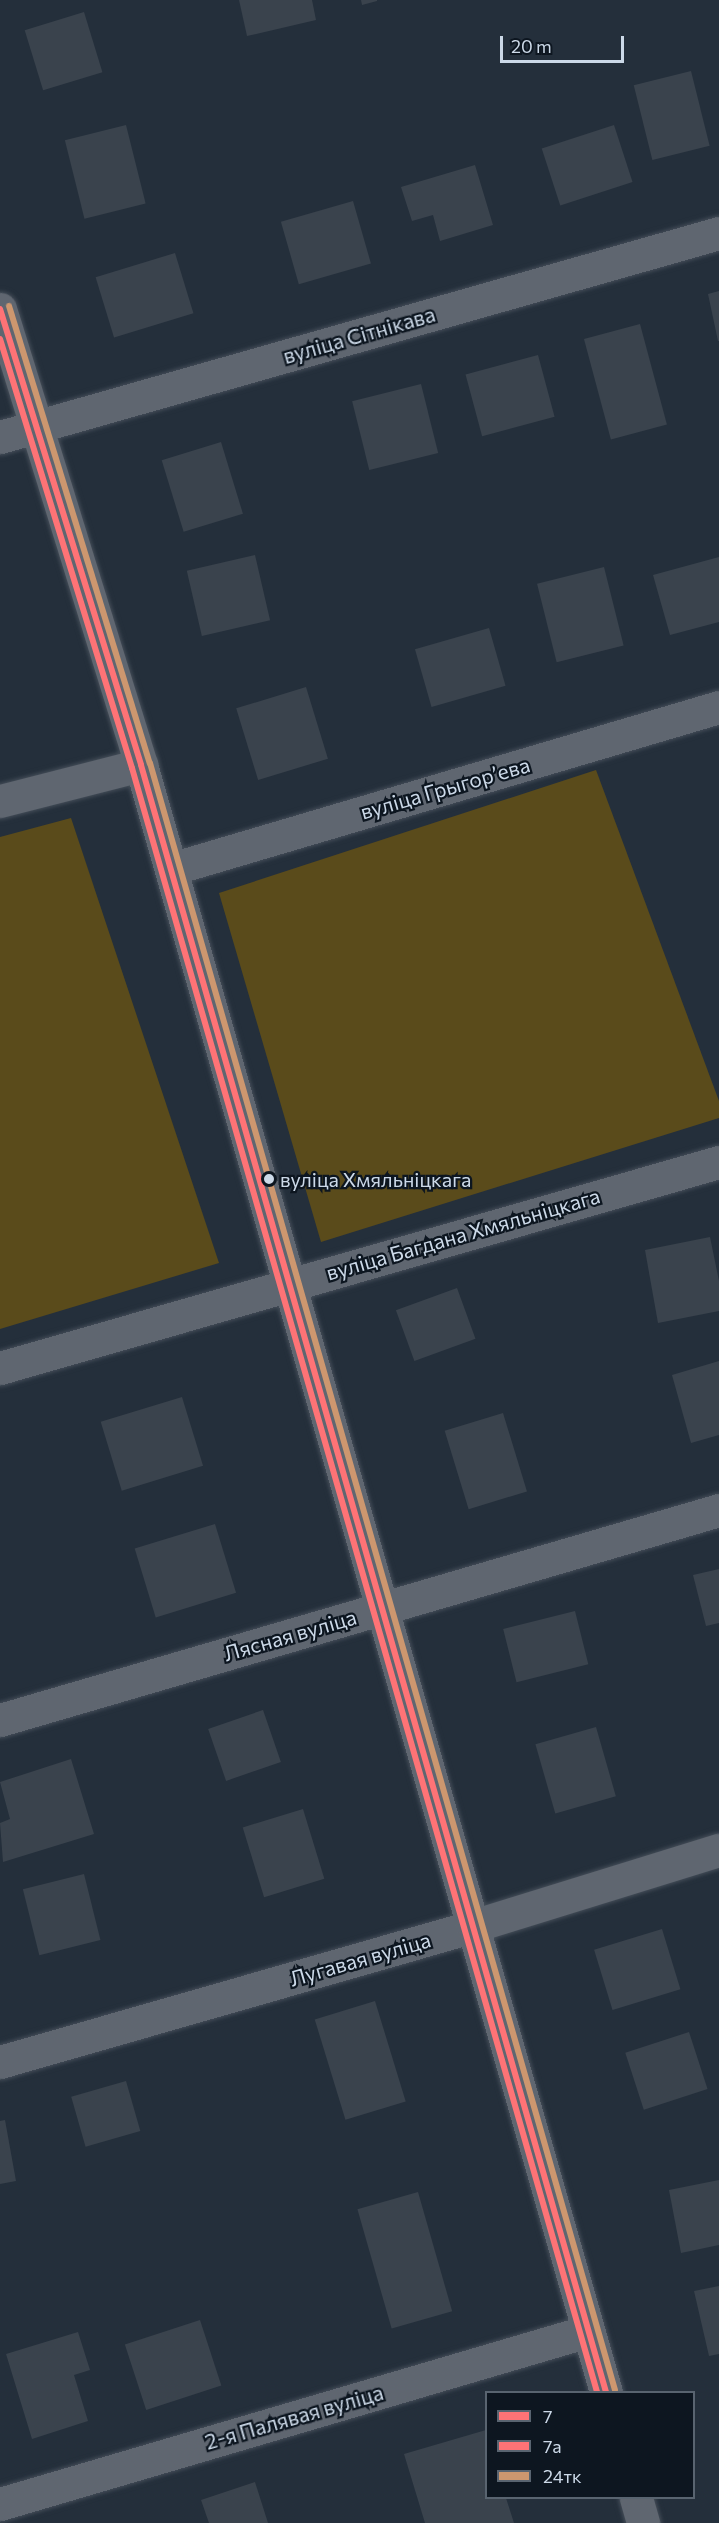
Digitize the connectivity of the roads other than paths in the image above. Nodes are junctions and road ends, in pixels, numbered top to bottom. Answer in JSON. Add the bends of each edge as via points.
{"nodes":[{"id":1,"x":719,"y":233,"type":"edge"},
{"id":2,"x":0,"y":309,"type":"edge"},
{"id":3,"x":37,"y":427,"type":"junction"},
{"id":4,"x":0,"y":437,"type":"edge"},
{"id":5,"x":719,"y":707,"type":"edge"},
{"id":6,"x":141,"y":765,"type":"junction"},
{"id":7,"x":0,"y":801,"type":"edge"},
{"id":8,"x":171,"y":868,"type":"junction"},
{"id":9,"x":719,"y":1162,"type":"edge"},
{"id":10,"x":289,"y":1284,"type":"junction"},
{"id":11,"x":0,"y":1368,"type":"edge"},
{"id":12,"x":719,"y":1510,"type":"edge"},
{"id":13,"x":382,"y":1608,"type":"junction"},
{"id":14,"x":0,"y":1720,"type":"edge"},
{"id":15,"x":719,"y":1850,"type":"edge"},
{"id":16,"x":473,"y":1926,"type":"junction"},
{"id":17,"x":0,"y":2062,"type":"edge"},
{"id":18,"x":588,"y":2331,"type":"junction"},
{"id":19,"x":606,"y":2391,"type":"edge"},
{"id":20,"x":636,"y":2499,"type":"edge"},
{"id":21,"x":0,"y":2504,"type":"edge"},
{"id":22,"x":643,"y":2523,"type":"edge"}],
"edges":[{"from":1,"to":3,"type":"street","name":"вуліца Сітнікава"},
{"from":2,"to":3,"type":"street"},
{"from":3,"to":4,"type":"street","name":"вуліца Сітнікава"},
{"from":3,"to":6,"type":"street"},
{"from":5,"to":8,"type":"street","name":"вуліца Грыгорʼева"},
{"from":6,"to":7,"type":"street"},
{"from":6,"to":8,"type":"street"},
{"from":8,"to":10,"type":"street"},
{"from":9,"to":10,"type":"street","name":"вуліца Багдана Хмяльніцкага"},
{"from":10,"to":11,"type":"street","name":"вуліца Багдана Хмяльніцкага"},
{"from":10,"to":13,"type":"street"},
{"from":12,"to":13,"type":"street","name":"Лясная вуліца"},
{"from":13,"to":14,"type":"street","name":"Лясная вуліца"},
{"from":13,"to":16,"type":"street"},
{"from":15,"to":16,"type":"street","name":"Лугавая вуліца"},
{"from":16,"to":17,"type":"street","name":"Лугавая вуліца"},
{"from":16,"to":18,"type":"street"},
{"from":18,"to":19,"type":"street"},
{"from":18,"to":21,"type":"street","name":"2-я Палявая вуліца"},
{"from":20,"to":22,"type":"street"}]}
